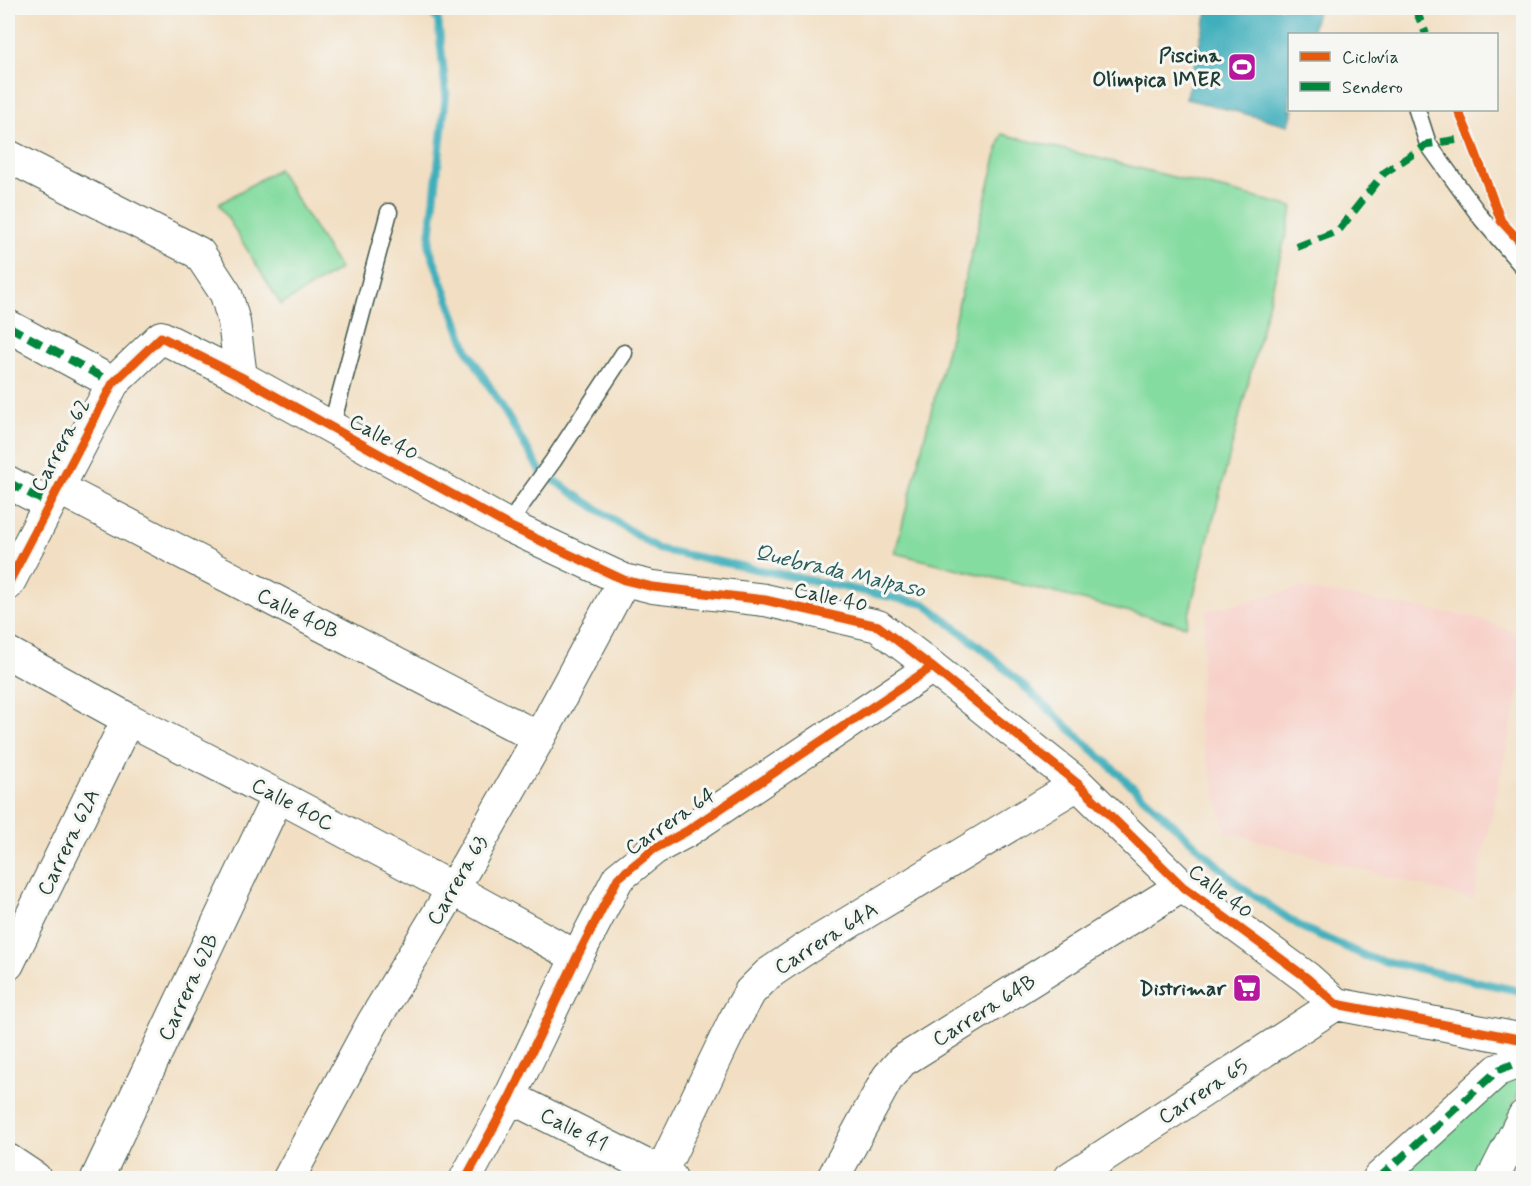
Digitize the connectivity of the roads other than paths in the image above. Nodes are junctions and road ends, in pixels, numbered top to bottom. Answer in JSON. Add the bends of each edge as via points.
{"nodes":[{"id":1,"x":1417,"y":111,"type":"edge"},
{"id":2,"x":8,"y":156,"type":"edge"},
{"id":3,"x":388,"y":212,"type":"dead end"},
{"id":4,"x":1524,"y":268,"type":"edge"},
{"id":5,"x":8,"y":326,"type":"edge"},
{"id":6,"x":161,"y":337,"type":"joint"},
{"id":7,"x":624,"y":353,"type":"dead end"},
{"id":8,"x":241,"y":378,"type":"junction"},
{"id":9,"x":113,"y":383,"type":"junction"},
{"id":10,"x":331,"y":429,"type":"junction"},
{"id":11,"x":8,"y":482,"type":"edge"},
{"id":12,"x":53,"y":496,"type":"junction"},
{"id":13,"x":515,"y":515,"type":"junction"},
{"id":14,"x":624,"y":580,"type":"junction"},
{"id":15,"x":8,"y":584,"type":"edge"},
{"id":16,"x":8,"y":654,"type":"edge"},
{"id":17,"x":932,"y":667,"type":"junction"},
{"id":18,"x":128,"y":719,"type":"junction"},
{"id":19,"x":539,"y":738,"type":"junction"},
{"id":20,"x":1078,"y":784,"type":"junction"},
{"id":21,"x":278,"y":796,"type":"junction"},
{"id":22,"x":1182,"y":886,"type":"junction"},
{"id":23,"x":453,"y":889,"type":"junction"},
{"id":24,"x":577,"y":957,"type":"junction"},
{"id":25,"x":8,"y":964,"type":"edge"},
{"id":26,"x":1336,"y":1004,"type":"junction"},
{"id":27,"x":1524,"y":1040,"type":"edge"},
{"id":28,"x":1524,"y":1060,"type":"edge"},
{"id":29,"x":510,"y":1097,"type":"junction"},
{"id":30,"x":1524,"y":1116,"type":"edge"},
{"id":31,"x":8,"y":1160,"type":"edge"},
{"id":32,"x":666,"y":1176,"type":"edge"},
{"id":33,"x":35,"y":1179,"type":"edge"},
{"id":34,"x":97,"y":1179,"type":"edge"},
{"id":35,"x":289,"y":1179,"type":"edge"},
{"id":36,"x":466,"y":1179,"type":"edge"},
{"id":37,"x":833,"y":1179,"type":"edge"},
{"id":38,"x":1070,"y":1179,"type":"edge"},
{"id":39,"x":1379,"y":1179,"type":"edge"},
{"id":40,"x":1493,"y":1179,"type":"edge"}],
"edges":[{"from":1,"to":4,"type":"lane","via":[[1432,151]]},
{"from":2,"to":8,"type":"street","via":[[199,253],[226,294]]},
{"from":3,"to":10,"type":"lane"},
{"from":5,"to":9,"type":"street"},
{"from":6,"to":8,"type":"street","name":"Calle 40"},
{"from":6,"to":9,"type":"street","name":"Carrera 62"},
{"from":7,"to":13,"type":"lane"},
{"from":8,"to":10,"type":"street","name":"Calle 40"},
{"from":9,"to":12,"type":"street","name":"Carrera 62"},
{"from":10,"to":13,"type":"street","name":"Calle 40"},
{"from":11,"to":12,"type":"street","name":"Calle 40B"},
{"from":12,"to":15,"type":"street","name":"Carrera 62"},
{"from":12,"to":19,"type":"street","name":"Calle 40B"},
{"from":13,"to":14,"type":"street","name":"Calle 40"},
{"from":14,"to":17,"type":"street","name":"Calle 40","via":[[765,600],[878,626]]},
{"from":14,"to":19,"type":"street","name":"Carrera 63"},
{"from":16,"to":18,"type":"street","name":"Calle 40C"},
{"from":17,"to":20,"type":"street","name":"Calle 40"},
{"from":17,"to":24,"type":"street","name":"Carrera 64","via":[[687,831],[654,849],[618,878]]},
{"from":18,"to":21,"type":"street","name":"Calle 40C"},
{"from":18,"to":25,"type":"street","name":"Carrera 62A"},
{"from":19,"to":23,"type":"street","name":"Carrera 63"},
{"from":20,"to":22,"type":"street","name":"Calle 40"},
{"from":20,"to":32,"type":"street","name":"Carrera 64A","via":[[768,974],[750,992],[733,1023]]},
{"from":21,"to":23,"type":"street","name":"Calle 40C"},
{"from":21,"to":34,"type":"street","name":"Carrera 62B"},
{"from":22,"to":26,"type":"street","name":"Calle 40"},
{"from":22,"to":37,"type":"street","name":"Carrera 64B","via":[[902,1061],[888,1077]]},
{"from":23,"to":24,"type":"street","name":"Calle 40C"},
{"from":23,"to":35,"type":"street","name":"Carrera 63","via":[[372,1024]]},
{"from":24,"to":29,"type":"street","name":"Carrera 64"},
{"from":26,"to":27,"type":"street"},
{"from":26,"to":38,"type":"street","name":"Carrera 65"},
{"from":28,"to":39,"type":"street","via":[[1498,1070]]},
{"from":29,"to":32,"type":"street","name":"Calle 41"},
{"from":29,"to":36,"type":"street","name":"Carrera 64"},
{"from":30,"to":40,"type":"street"},
{"from":31,"to":33,"type":"street"}]}
